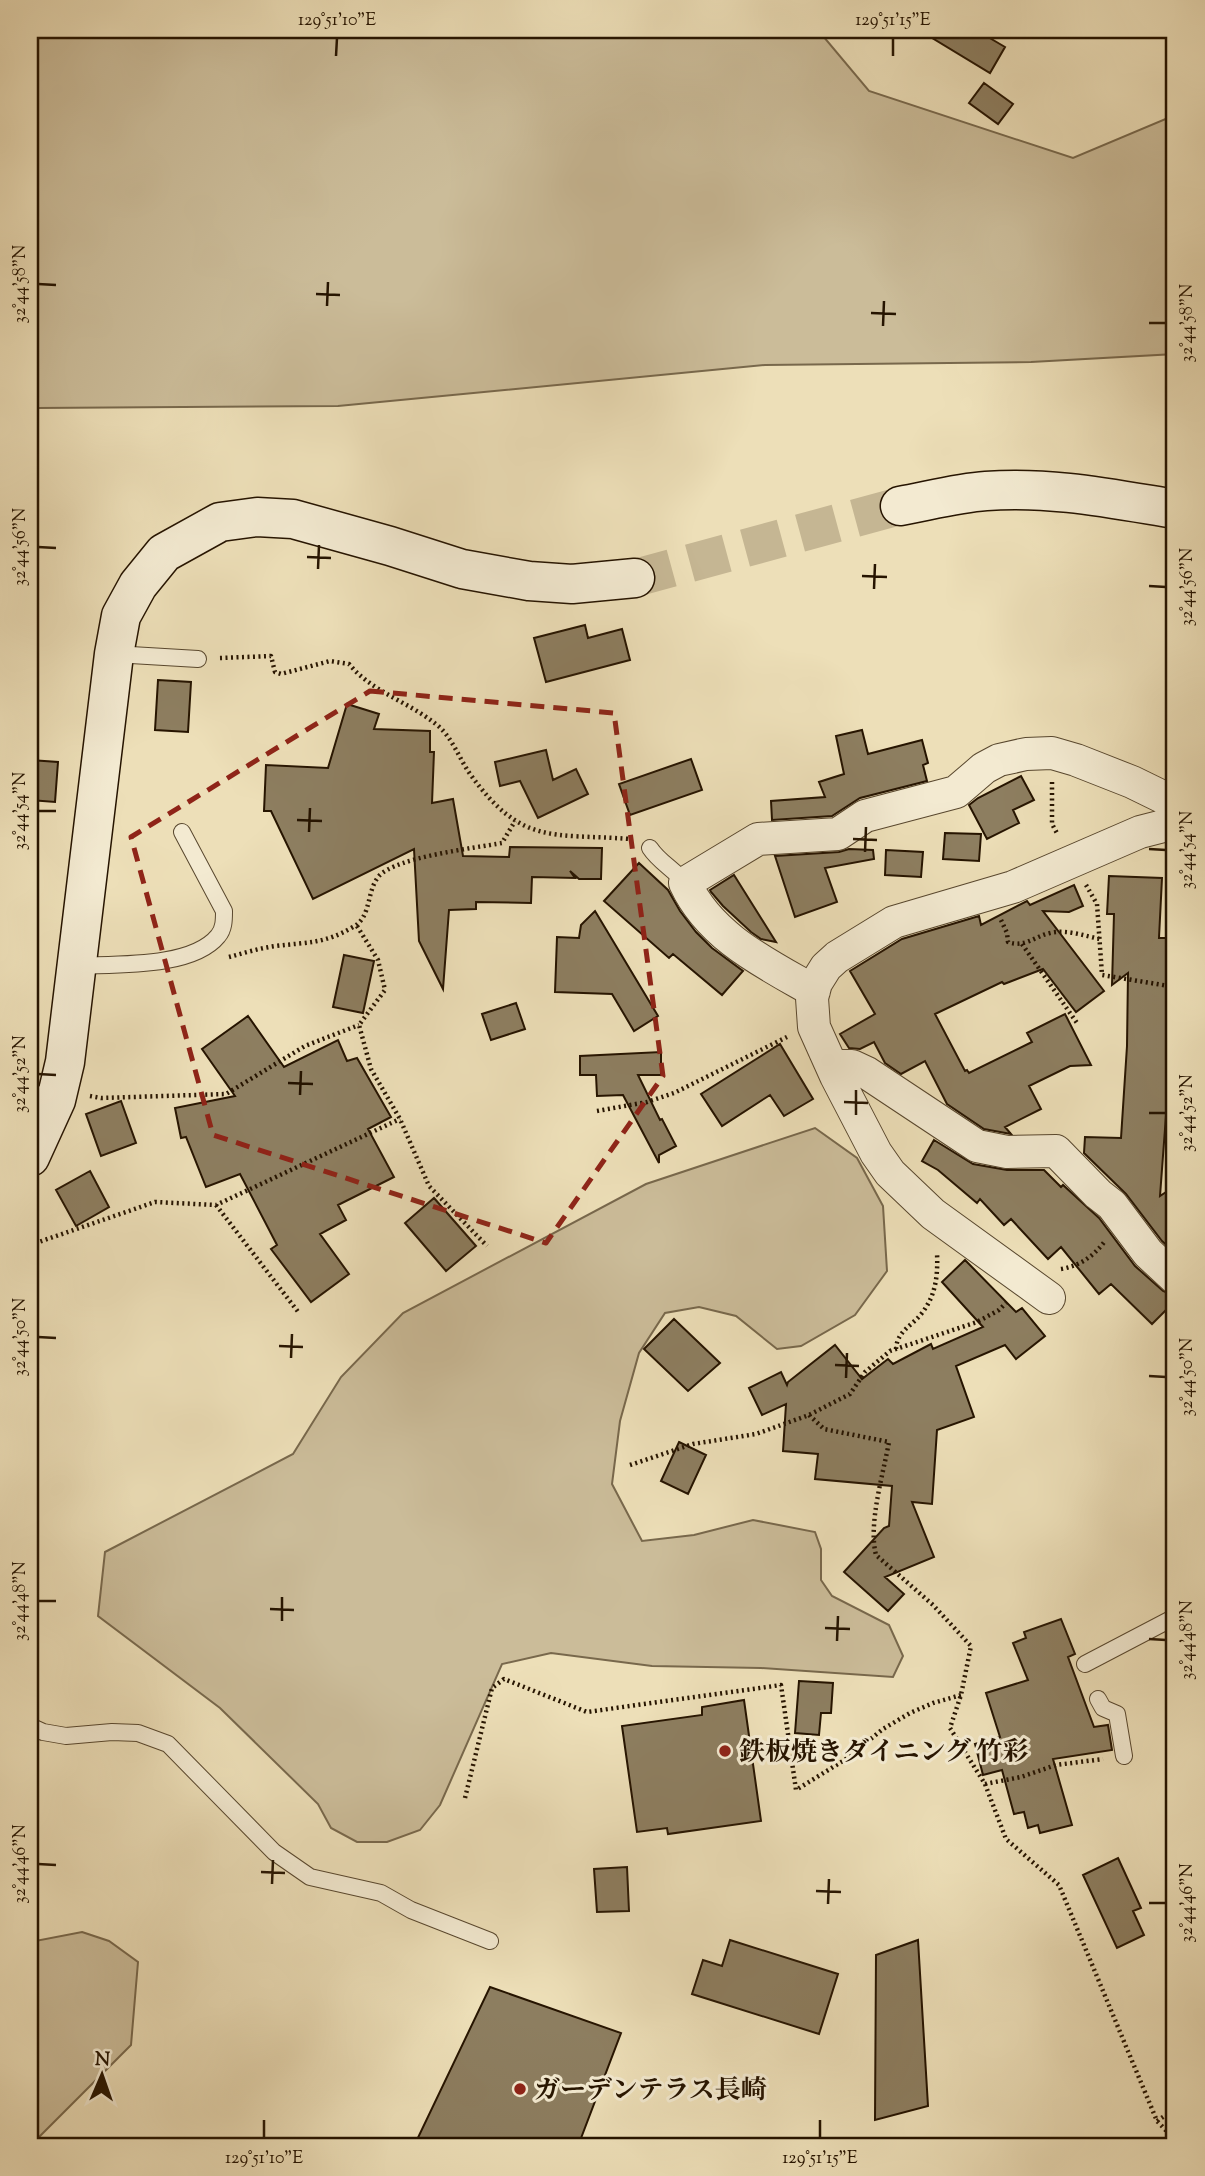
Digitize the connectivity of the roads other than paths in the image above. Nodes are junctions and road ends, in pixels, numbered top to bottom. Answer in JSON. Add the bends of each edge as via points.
{"nodes":[{"id":1,"x":900,"y":506,"type":"tunnel mouth"},
{"id":2,"x":1175,"y":509,"type":"edge"},
{"id":3,"x":635,"y":578,"type":"tunnel mouth"},
{"id":4,"x":114,"y":654,"type":"junction"},
{"id":5,"x":198,"y":659,"type":"road end"},
{"id":6,"x":1175,"y":803,"type":"edge"},
{"id":7,"x":1175,"y":822,"type":"edge"},
{"id":8,"x":182,"y":832,"type":"dead end"},
{"id":9,"x":650,"y":848,"type":"road end"},
{"id":10,"x":685,"y":883,"type":"junction"},
{"id":11,"x":77,"y":966,"type":"junction"},
{"id":12,"x":814,"y":991,"type":"junction"},
{"id":13,"x":832,"y":1066,"type":"junction"},
{"id":14,"x":48,"y":1094,"type":"edge"},
{"id":15,"x":30,"y":1157,"type":"edge"},
{"id":16,"x":1175,"y":1278,"type":"edge"},
{"id":17,"x":1042,"y":1293,"type":"road end"},
{"id":18,"x":1171,"y":1619,"type":"dead end"},
{"id":19,"x":1085,"y":1664,"type":"dead end"},
{"id":20,"x":1098,"y":1699,"type":"dead end"},
{"id":21,"x":30,"y":1726,"type":"edge"},
{"id":22,"x":1124,"y":1756,"type":"road end"},
{"id":23,"x":490,"y":1941,"type":"dead end"}],
"edges":[{"from":1,"to":2,"type":"street","via":[[984,491],[1032,490]]},
{"from":3,"to":4,"type":"street","via":[[572,584],[529,582],[462,569],[293,519],[220,522],[164,553],[138,585],[121,616]]},
{"from":4,"to":5,"type":"lane"},
{"from":4,"to":11,"type":"street"},
{"from":6,"to":10,"type":"street","via":[[1052,753],[1026,754],[984,768],[956,792],[865,816],[838,834],[758,839]]},
{"from":7,"to":12,"type":"street","via":[[1140,832],[1032,880],[894,922],[837,957],[826,967]]},
{"from":8,"to":11,"type":"lane","via":[[224,911],[218,936],[202,949],[178,957]]},
{"from":9,"to":10,"type":"lane"},
{"from":10,"to":12,"type":"street","via":[[711,922],[757,960]]},
{"from":11,"to":14,"type":"street","via":[[65,1062]]},
{"from":12,"to":13,"type":"street","via":[[814,1027]]},
{"from":13,"to":16,"type":"street","via":[[852,1066],[867,1073],[977,1146],[1007,1152],[1056,1151]]},
{"from":13,"to":17,"type":"street","via":[[890,1173],[933,1214]]},
{"from":14,"to":15,"type":"street"},
{"from":18,"to":19,"type":"lane"},
{"from":20,"to":22,"type":"lane","via":[[1102,1708],[1117,1714]]},
{"from":21,"to":23,"type":"lane","via":[[66,1737],[138,1733],[168,1744],[274,1852],[310,1877],[381,1894]]}]}
